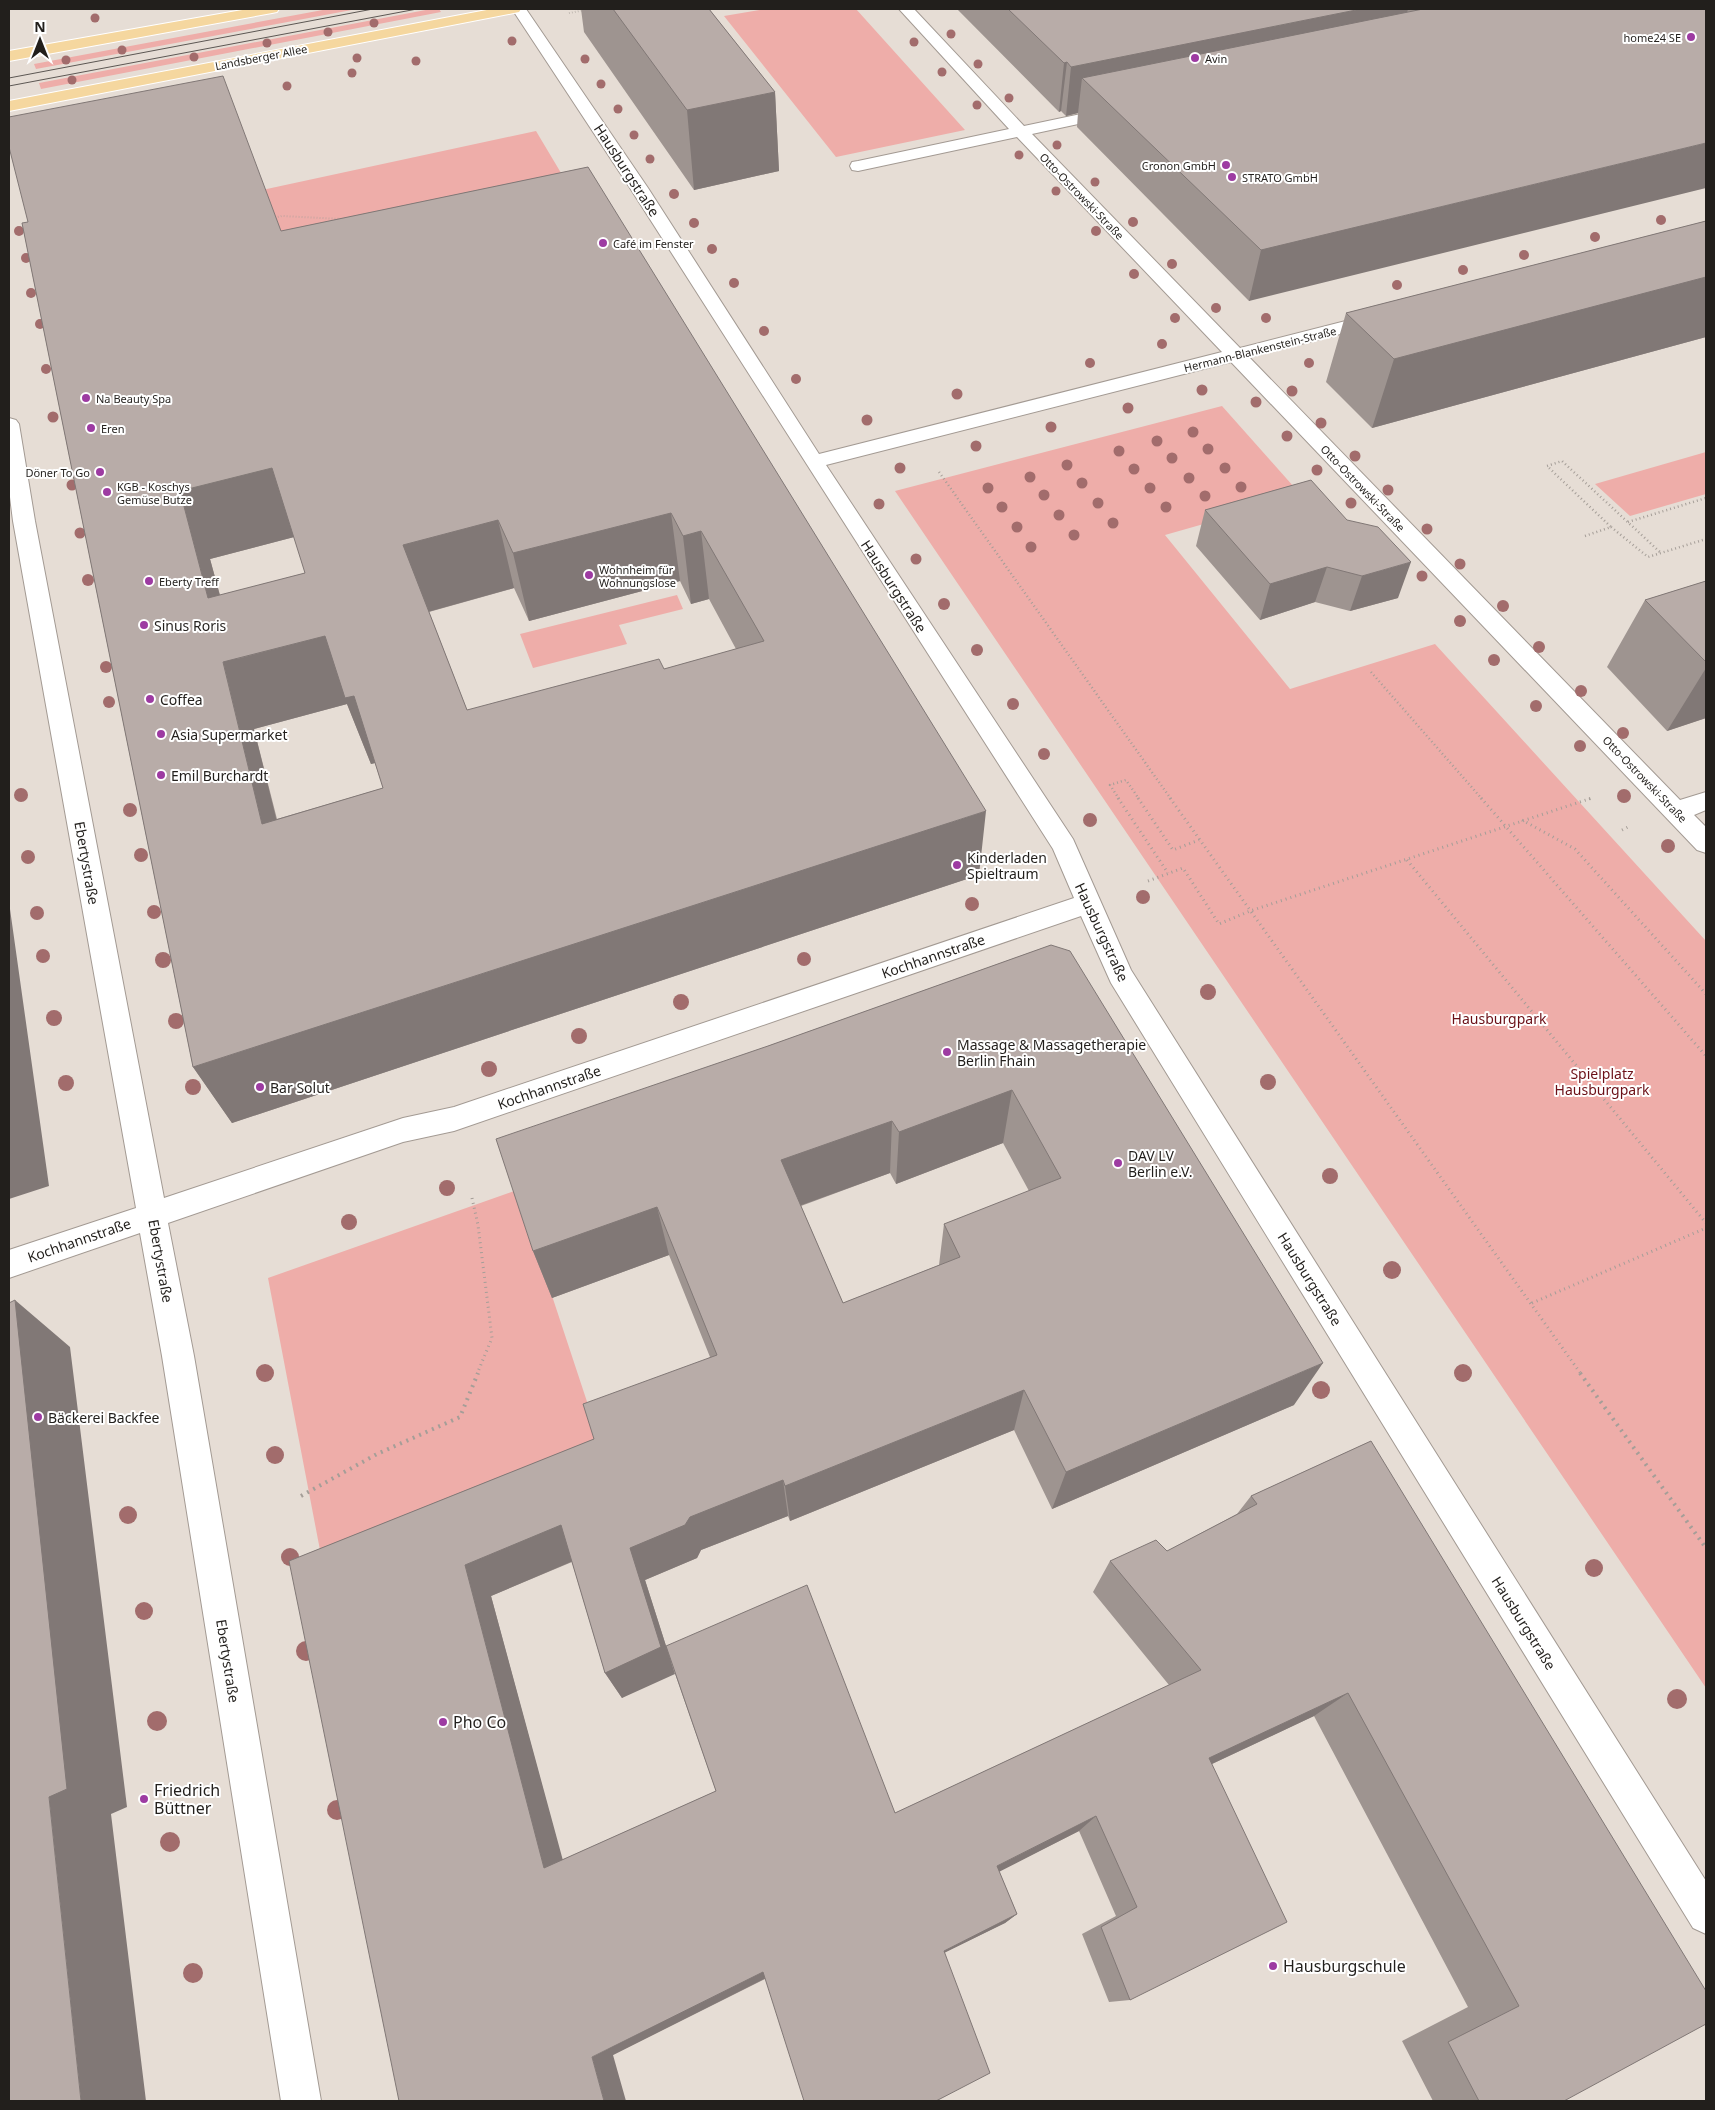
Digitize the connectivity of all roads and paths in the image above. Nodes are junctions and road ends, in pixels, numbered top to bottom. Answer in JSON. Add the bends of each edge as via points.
{"nodes":[{"id":1,"x":272,"y":9,"type":"edge"},
{"id":2,"x":514,"y":9,"type":"edge"},
{"id":3,"x":519,"y":9,"type":"edge"},
{"id":4,"x":591,"y":9,"type":"edge"},
{"id":5,"x":906,"y":9,"type":"edge"},
{"id":6,"x":571,"y":12,"type":"dead end"},
{"id":7,"x":9,"y":56,"type":"edge"},
{"id":8,"x":9,"y":106,"type":"edge"},
{"id":9,"x":1128,"y":109,"type":"edge"},
{"id":10,"x":1021,"y":132,"type":"junction"},
{"id":11,"x":858,"y":166,"type":"dead end"},
{"id":12,"x":342,"y":219,"type":"edge"},
{"id":13,"x":263,"y":220,"type":"edge"},
{"id":14,"x":1391,"y":315,"type":"edge"},
{"id":15,"x":1236,"y":356,"type":"junction"},
{"id":16,"x":9,"y":424,"type":"edge"},
{"id":17,"x":814,"y":462,"type":"junction"},
{"id":18,"x":939,"y":472,"type":"dead end"},
{"id":19,"x":1706,"y":498,"type":"edge"},
{"id":20,"x":1628,"y":522,"type":"junction"},
{"id":21,"x":16,"y":523,"type":"edge"},
{"id":22,"x":1611,"y":527,"type":"junction"},
{"id":23,"x":1585,"y":536,"type":"dead end"},
{"id":24,"x":1706,"y":539,"type":"edge"},
{"id":25,"x":1661,"y":553,"type":"junction"},
{"id":26,"x":1371,"y":672,"type":"dead end"},
{"id":27,"x":1592,"y":798,"type":"dead end"},
{"id":28,"x":1706,"y":801,"type":"edge"},
{"id":29,"x":1676,"y":811,"type":"junction"},
{"id":30,"x":1522,"y":820,"type":"junction"},
{"id":31,"x":1506,"y":826,"type":"junction"},
{"id":32,"x":1200,"y":840,"type":"junction"},
{"id":33,"x":1706,"y":843,"type":"edge"},
{"id":34,"x":1407,"y":860,"type":"junction"},
{"id":35,"x":1168,"y":873,"type":"junction"},
{"id":36,"x":1148,"y":881,"type":"dead end"},
{"id":37,"x":1088,"y":903,"type":"junction"},
{"id":38,"x":1250,"y":911,"type":"junction"},
{"id":39,"x":1706,"y":994,"type":"edge"},
{"id":40,"x":1706,"y":1056,"type":"edge"},
{"id":41,"x":472,"y":1198,"type":"dead end"},
{"id":42,"x":153,"y":1215,"type":"junction"},
{"id":43,"x":1706,"y":1223,"type":"edge"},
{"id":44,"x":1706,"y":1228,"type":"edge"},
{"id":45,"x":9,"y":1264,"type":"edge"},
{"id":46,"x":1532,"y":1304,"type":"junction"},
{"id":47,"x":301,"y":1496,"type":"dead end"},
{"id":48,"x":1706,"y":1548,"type":"edge"},
{"id":49,"x":1706,"y":1915,"type":"edge"},
{"id":50,"x":301,"y":2101,"type":"edge"}],
"edges":[{"from":1,"to":7,"type":"main road"},
{"from":2,"to":8,"type":"main road","name":"Landsberger Allee"},
{"from":3,"to":17,"type":"street","name":"Hausburgstraße","via":[[639,188]]},
{"from":4,"to":6,"type":"path"},
{"from":5,"to":10,"type":"street","name":"Otto-Ostrowski-Straße"},
{"from":9,"to":10,"type":"street"},
{"from":10,"to":11,"type":"street"},
{"from":10,"to":15,"type":"street","name":"Otto-Ostrowski-Straße"},
{"from":12,"to":13,"type":"path","via":[[282,216]]},
{"from":14,"to":15,"type":"street","name":"Hermann-Blankenstein-Straße"},
{"from":15,"to":17,"type":"street","name":"Hermann-Blankenstein-Straße"},
{"from":15,"to":29,"type":"street","name":"Otto-Ostrowski-Straße"},
{"from":16,"to":21,"type":"street","name":"Ebertystraße"},
{"from":17,"to":37,"type":"street","name":"Hausburgstraße","via":[[1064,846]]},
{"from":18,"to":32,"type":"path"},
{"from":19,"to":20,"type":"path"},
{"from":20,"to":22,"type":"path","via":[[1562,461],[1547,466]]},
{"from":20,"to":25,"type":"path"},
{"from":21,"to":42,"type":"street","name":"Ebertystraße"},
{"from":22,"to":23,"type":"path"},
{"from":22,"to":25,"type":"path","via":[[1648,557]]},
{"from":24,"to":25,"type":"path"},
{"from":26,"to":31,"type":"path"},
{"from":27,"to":30,"type":"path"},
{"from":28,"to":29,"type":"street"},
{"from":29,"to":33,"type":"street","name":"Otto-Ostrowski-Straße"},
{"from":30,"to":31,"type":"path"},
{"from":30,"to":39,"type":"path","via":[[1575,849]]},
{"from":31,"to":34,"type":"path"},
{"from":31,"to":40,"type":"path"},
{"from":32,"to":35,"type":"path","via":[[1173,850],[1126,780],[1110,785]]},
{"from":32,"to":38,"type":"path"},
{"from":34,"to":38,"type":"path"},
{"from":34,"to":43,"type":"path"},
{"from":35,"to":36,"type":"path"},
{"from":35,"to":38,"type":"path","via":[[1183,868],[1219,924]]},
{"from":37,"to":42,"type":"street","name":"Kochhannstraße","via":[[519,1097],[403,1130]]},
{"from":37,"to":49,"type":"street","name":"Hausburgstraße","via":[[1120,975]]},
{"from":38,"to":46,"type":"path"},
{"from":41,"to":47,"type":"path","via":[[492,1338],[460,1417],[377,1454]]},
{"from":42,"to":45,"type":"street","name":"Kochhannstraße"},
{"from":42,"to":50,"type":"street","name":"Ebertystraße"},
{"from":44,"to":46,"type":"path"},
{"from":46,"to":48,"type":"path"}]}
